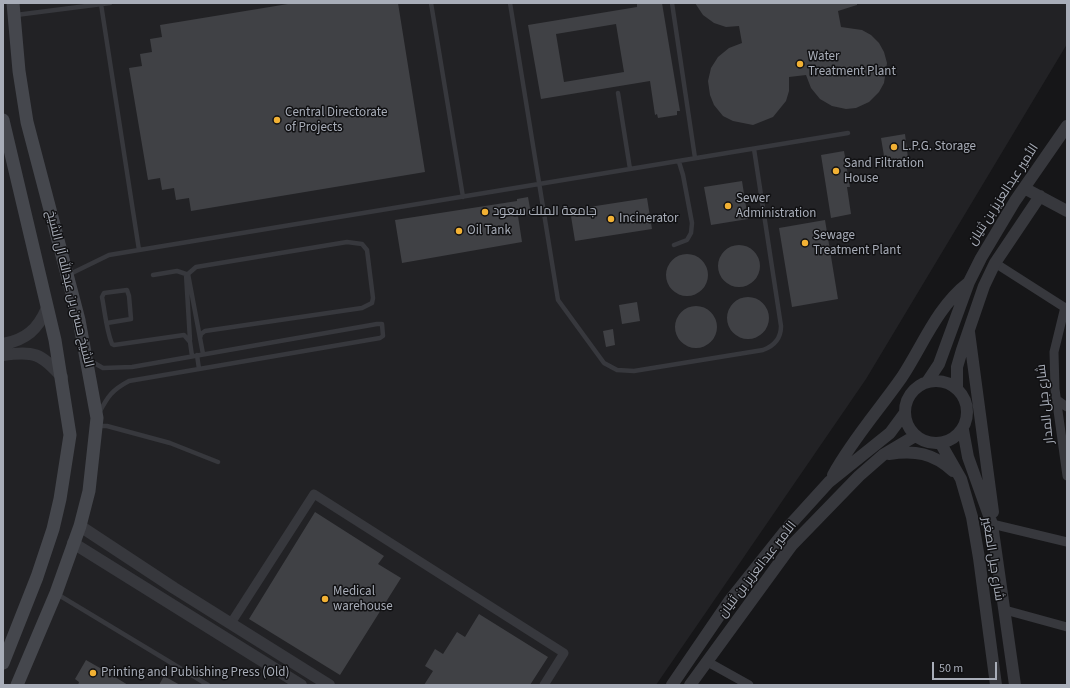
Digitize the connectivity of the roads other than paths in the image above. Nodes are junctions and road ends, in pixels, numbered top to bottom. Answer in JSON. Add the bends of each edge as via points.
{"nodes":[{"id":1,"x":110,"y":3,"type":"edge"},
{"id":2,"x":431,"y":3,"type":"edge"},
{"id":3,"x":510,"y":3,"type":"edge"},
{"id":4,"x":672,"y":3,"type":"edge"},
{"id":5,"x":101,"y":4,"type":"junction"},
{"id":6,"x":13,"y":9,"type":"edge"},
{"id":7,"x":618,"y":93,"type":"dead end"},
{"id":8,"x":3,"y":120,"type":"edge"},
{"id":9,"x":1067,"y":126,"type":"edge"},
{"id":10,"x":848,"y":133,"type":"dead end"},
{"id":11,"x":754,"y":149,"type":"junction"},
{"id":12,"x":695,"y":158,"type":"junction"},
{"id":13,"x":679,"y":162,"type":"junction"},
{"id":14,"x":630,"y":169,"type":"junction"},
{"id":15,"x":539,"y":182,"type":"junction"},
{"id":16,"x":1024,"y":188,"type":"junction"},
{"id":17,"x":1040,"y":196,"type":"junction"},
{"id":18,"x":464,"y":197,"type":"junction"},
{"id":19,"x":1067,"y":211,"type":"edge"},
{"id":20,"x":674,"y":245,"type":"dead end"},
{"id":21,"x":139,"y":250,"type":"junction"},
{"id":22,"x":996,"y":263,"type":"junction"},
{"id":23,"x":153,"y":275,"type":"dead end"},
{"id":24,"x":66,"y":276,"type":"junction"},
{"id":25,"x":969,"y":282,"type":"junction"},
{"id":26,"x":47,"y":308,"type":"junction"},
{"id":27,"x":1066,"y":308,"type":"edge"},
{"id":28,"x":107,"y":323,"type":"junction"},
{"id":29,"x":969,"y":329,"type":"junction"},
{"id":30,"x":200,"y":338,"type":"junction"},
{"id":31,"x":190,"y":342,"type":"junction"},
{"id":32,"x":3,"y":344,"type":"edge"},
{"id":33,"x":203,"y":354,"type":"junction"},
{"id":34,"x":3,"y":355,"type":"edge"},
{"id":35,"x":195,"y":356,"type":"junction"},
{"id":36,"x":88,"y":359,"type":"junction"},
{"id":37,"x":199,"y":369,"type":"junction"},
{"id":38,"x":62,"y":377,"type":"junction"},
{"id":39,"x":927,"y":382,"type":"junction"},
{"id":40,"x":957,"y":388,"type":"junction"},
{"id":41,"x":1057,"y":400,"type":"junction"},
{"id":42,"x":1067,"y":407,"type":"edge"},
{"id":43,"x":904,"y":414,"type":"junction"},
{"id":44,"x":96,"y":422,"type":"junction"},
{"id":45,"x":963,"y":430,"type":"junction"},
{"id":46,"x":915,"y":436,"type":"junction"},
{"id":47,"x":941,"y":444,"type":"junction"},
{"id":48,"x":883,"y":455,"type":"junction"},
{"id":49,"x":218,"y":462,"type":"dead end"},
{"id":50,"x":1067,"y":476,"type":"edge"},
{"id":51,"x":961,"y":478,"type":"junction"},
{"id":52,"x":829,"y":482,"type":"junction"},
{"id":53,"x":992,"y":524,"type":"junction"},
{"id":54,"x":80,"y":526,"type":"junction"},
{"id":55,"x":1067,"y":542,"type":"edge"},
{"id":56,"x":73,"y":543,"type":"junction"},
{"id":57,"x":174,"y":588,"type":"junction"},
{"id":58,"x":56,"y":593,"type":"junction"},
{"id":59,"x":166,"y":600,"type":"junction"},
{"id":60,"x":1005,"y":610,"type":"junction"},
{"id":61,"x":231,"y":624,"type":"junction"},
{"id":62,"x":1067,"y":627,"type":"edge"},
{"id":63,"x":706,"y":661,"type":"junction"},
{"id":64,"x":3,"y":663,"type":"edge"},
{"id":65,"x":17,"y":685,"type":"edge"},
{"id":66,"x":208,"y":685,"type":"edge"},
{"id":67,"x":301,"y":685,"type":"edge"},
{"id":68,"x":329,"y":685,"type":"edge"},
{"id":69,"x":544,"y":685,"type":"edge"},
{"id":70,"x":672,"y":685,"type":"edge"},
{"id":71,"x":690,"y":685,"type":"edge"},
{"id":72,"x":749,"y":685,"type":"edge"},
{"id":73,"x":996,"y":685,"type":"edge"},
{"id":74,"x":1015,"y":685,"type":"edge"}],
"edges":[{"from":1,"to":5,"type":"lane"},
{"from":2,"to":18,"type":"lane"},
{"from":3,"to":15,"type":"lane"},
{"from":4,"to":12,"type":"lane"},
{"from":5,"to":6,"type":"lane"},
{"from":5,"to":21,"type":"lane"},
{"from":6,"to":24,"type":"main road","name":"الشيخ حسن بن عبدالله آل الشيخ","via":[[27,122]]},
{"from":7,"to":14,"type":"lane"},
{"from":8,"to":26,"type":"main road","name":"الشيخ حسن بن عبدالله آل الشيخ"},
{"from":9,"to":16,"type":"street","name":"الأمير عبدالعزيز بن ثنيان"},
{"from":10,"to":11,"type":"lane"},
{"from":11,"to":12,"type":"lane"},
{"from":11,"to":15,"type":"lane","via":[[781,326],[779,338],[763,350],[634,371],[617,370],[604,363],[559,304]]},
{"from":12,"to":13,"type":"lane"},
{"from":13,"to":14,"type":"lane"},
{"from":13,"to":20,"type":"lane","via":[[692,229],[687,240]]},
{"from":14,"to":15,"type":"lane"},
{"from":15,"to":18,"type":"lane"},
{"from":16,"to":17,"type":"street"},
{"from":16,"to":25,"type":"street","name":"الأمير عبدالعزيز بن ثنيان","via":[[980,258]]},
{"from":17,"to":19,"type":"street"},
{"from":17,"to":22,"type":"street"},
{"from":18,"to":21,"type":"lane"},
{"from":21,"to":24,"type":"lane","via":[[109,255]]},
{"from":22,"to":27,"type":"street"},
{"from":22,"to":29,"type":"street","name":"شارع جبل الصغير","via":[[974,311]]},
{"from":23,"to":31,"type":"lane","via":[[177,271],[186,274]]},
{"from":24,"to":36,"type":"main road","name":"الشيخ حسن بن عبدالله آل الشيخ"},
{"from":25,"to":39,"type":"street","name":"الأمير عبدالعزيز بن ثنيان","via":[[939,364]]},
{"from":25,"to":52,"type":"street","name":"الأمير عبدالعزيز بن ثنيان","via":[[945,306],[903,376],[839,464]]},
{"from":26,"to":32,"type":"street","via":[[35,330],[21,339]]},
{"from":26,"to":38,"type":"main road","name":"الشيخ حسن بن عبدالله آل الشيخ"},
{"from":27,"to":41,"type":"street","name":"شارع جبل المدار","via":[[1054,352]]},
{"from":28,"to":28,"type":"lane","via":[[102,297],[104,293],[126,290],[131,318]]},
{"from":28,"to":31,"type":"lane","via":[[114,345],[184,335]]},
{"from":29,"to":40,"type":"street","name":"شارع جبل الصغير","via":[[957,367]]},
{"from":29,"to":53,"type":"street","name":"شارع جبل الصغير","via":[[994,517]]},
{"from":30,"to":30,"type":"lane","via":[[205,331],[362,308],[372,303],[366,250],[362,244],[347,242],[196,267],[188,274]]},
{"from":30,"to":33,"type":"lane"},
{"from":31,"to":35,"type":"lane"},
{"from":33,"to":35,"type":"lane"},
{"from":33,"to":37,"type":"lane","via":[[377,324],[384,327],[383,336],[380,338]]},
{"from":34,"to":38,"type":"street","via":[[39,355]]},
{"from":35,"to":36,"type":"lane","via":[[132,367],[103,368]]},
{"from":35,"to":37,"type":"lane"},
{"from":36,"to":44,"type":"main road","name":"الشيخ حسن بن عبدالله آل الشيخ"},
{"from":37,"to":44,"type":"lane","via":[[129,381],[111,392]]},
{"from":38,"to":64,"type":"main road","name":"الشيخ حسن بن عبدالله آل الشيخ","via":[[70,435],[60,499],[46,552]]},
{"from":39,"to":40,"type":"street","via":[[948,383]]},
{"from":39,"to":43,"type":"street","via":[[915,388],[907,400]]},
{"from":40,"to":45,"type":"street","via":[[968,408]]},
{"from":41,"to":42,"type":"street"},
{"from":41,"to":50,"type":"street","name":"شارع جبل المدار"},
{"from":43,"to":46,"type":"street","via":[[907,426]]},
{"from":43,"to":52,"type":"street","name":"الأمير عبدالعزيز بن ثنيان","via":[[890,433]]},
{"from":44,"to":49,"type":"lane","via":[[170,443]]},
{"from":44,"to":54,"type":"main road","name":"الشيخ حسن بن عبدالله آل الشيخ","via":[[89,491]]},
{"from":45,"to":47,"type":"street","via":[[953,439]]},
{"from":45,"to":53,"type":"street","name":"شارع جبل الصغير","via":[[968,457]]},
{"from":46,"to":47,"type":"street","via":[[927,443]]},
{"from":46,"to":48,"type":"street","name":"الأمير عبدالعزيز بن ثنيان"},
{"from":47,"to":51,"type":"street","name":"شارع جبل الصغير"},
{"from":48,"to":51,"type":"street","via":[[919,452],[931,455],[944,462]]},
{"from":48,"to":63,"type":"street","name":"الأمير عبدالعزيز بن ثنيان","via":[[792,545]]},
{"from":51,"to":73,"type":"street","name":"شارع جبل الصغير","via":[[972,517],[979,558]]},
{"from":52,"to":70,"type":"street","name":"الأمير عبدالعزيز بن ثنيان","via":[[789,526],[730,600]]},
{"from":53,"to":55,"type":"street"},
{"from":53,"to":60,"type":"street","name":"شارع جبل الصغير"},
{"from":54,"to":56,"type":"main road","name":"الشيخ حسن بن عبدالله آل الشيخ"},
{"from":54,"to":57,"type":"street"},
{"from":56,"to":58,"type":"main road","name":"الشيخ حسن بن عبدالله آل الشيخ"},
{"from":56,"to":59,"type":"street"},
{"from":57,"to":59,"type":"street"},
{"from":57,"to":61,"type":"street"},
{"from":58,"to":65,"type":"main road","name":"الشيخ حسن بن عبدالله آل الشيخ"},
{"from":58,"to":66,"type":"lane"},
{"from":59,"to":67,"type":"street"},
{"from":60,"to":62,"type":"street"},
{"from":60,"to":74,"type":"street","name":"شارع جبل الصغير"},
{"from":61,"to":68,"type":"street"},
{"from":61,"to":69,"type":"street","via":[[314,494],[564,653]]},
{"from":63,"to":71,"type":"street","name":"الأمير عبدالعزيز بن ثنيان"},
{"from":63,"to":72,"type":"street"}]}
